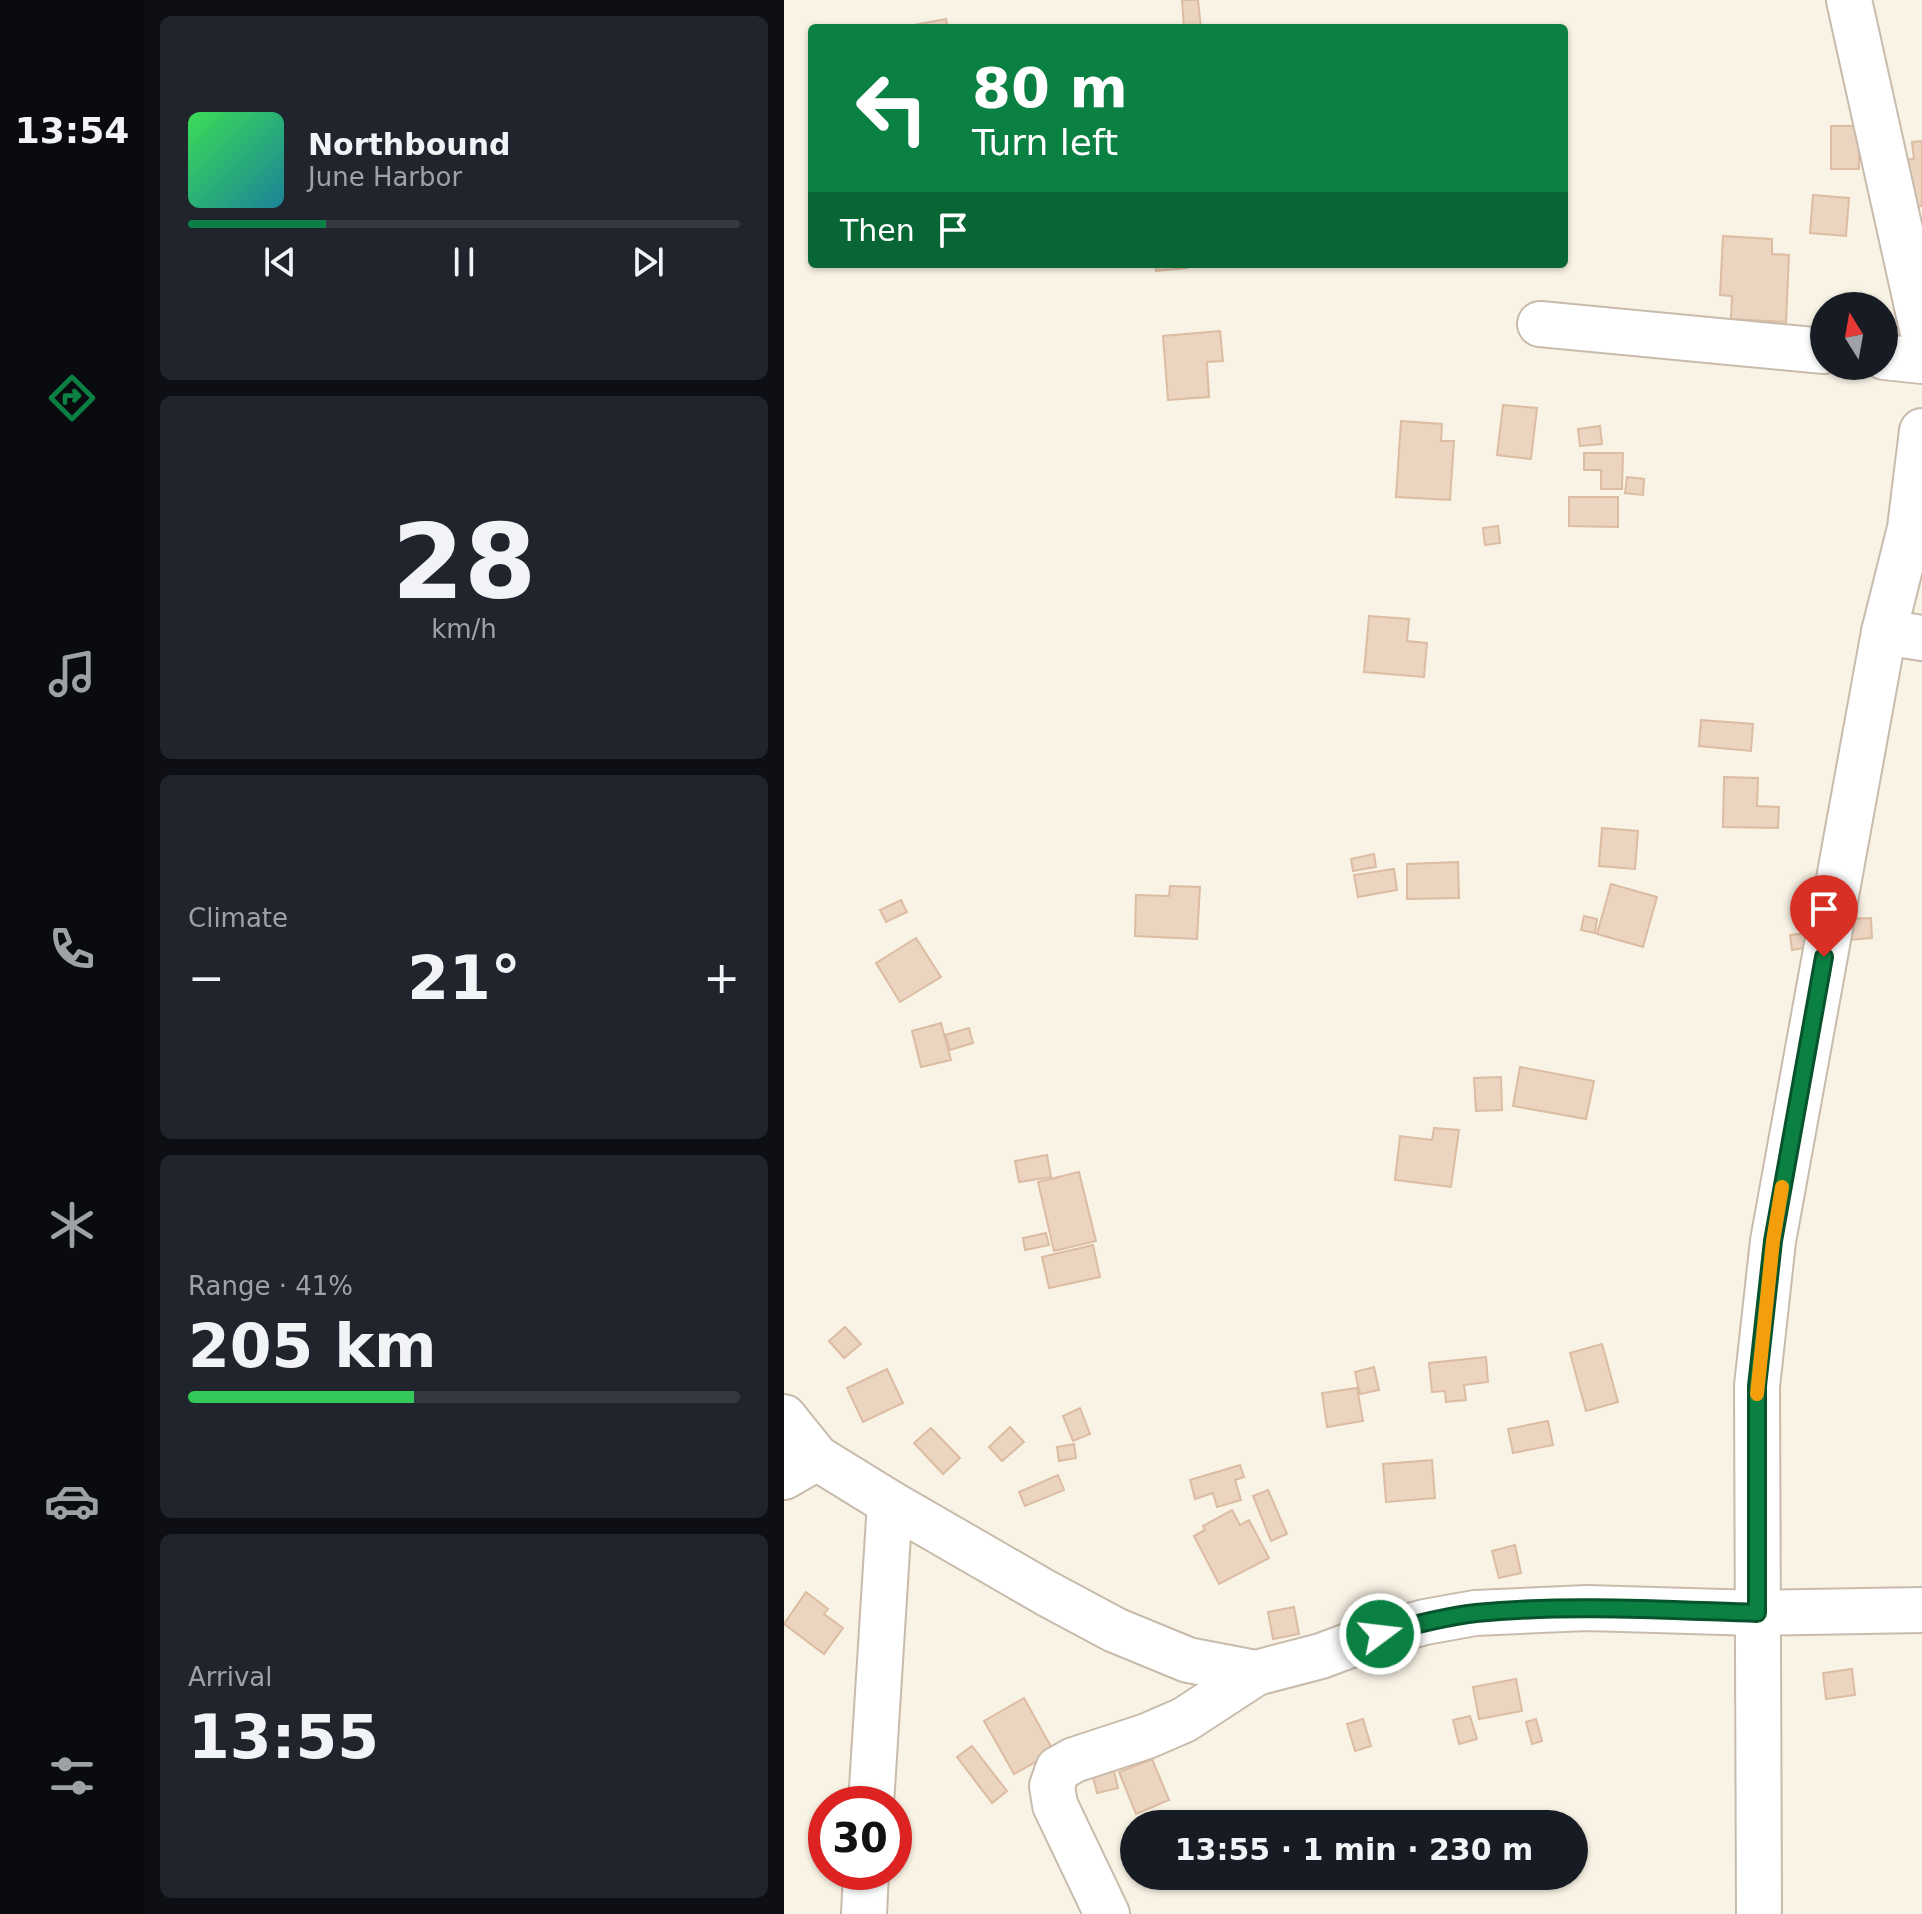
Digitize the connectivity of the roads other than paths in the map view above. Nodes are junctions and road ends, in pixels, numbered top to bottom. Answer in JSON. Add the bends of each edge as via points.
{"nodes":[{"id":1,"x":1849,"y":0,"type":"edge"},
{"id":2,"x":1540,"y":324,"type":"dead end"},
{"id":3,"x":1922,"y":329,"type":"edge"},
{"id":4,"x":1810,"y":350,"type":"edge"},
{"id":5,"x":1898,"y":358,"type":"edge"},
{"id":6,"x":1922,"y":361,"type":"edge"},
{"id":7,"x":1922,"y":431,"type":"edge"},
{"id":8,"x":1903,"y":635,"type":"edge"},
{"id":9,"x":784,"y":1417,"type":"edge"},
{"id":10,"x":800,"y":1467,"type":"edge"},
{"id":11,"x":890,"y":1503,"type":"junction"},
{"id":12,"x":1922,"y":1610,"type":"edge"},
{"id":13,"x":1757,"y":1613,"type":"junction"},
{"id":14,"x":1256,"y":1673,"type":"junction"},
{"id":15,"x":872,"y":1786,"type":"edge"},
{"id":16,"x":865,"y":1890,"type":"edge"},
{"id":17,"x":864,"y":1914,"type":"edge"},
{"id":18,"x":1107,"y":1914,"type":"edge"},
{"id":19,"x":1759,"y":1914,"type":"edge"}],
"edges":[{"from":1,"to":3,"type":"street"},
{"from":2,"to":4,"type":"street"},
{"from":5,"to":6,"type":"street"},
{"from":7,"to":8,"type":"street"},
{"from":8,"to":13,"type":"street","via":[[1773,1241],[1757,1386]]},
{"from":9,"to":10,"type":"street"},
{"from":10,"to":11,"type":"street"},
{"from":11,"to":14,"type":"street","via":[[1115,1630],[1188,1660]]},
{"from":11,"to":15,"type":"street"},
{"from":12,"to":13,"type":"street"},
{"from":13,"to":14,"type":"street","via":[[1587,1608],[1475,1613],[1395,1630]]},
{"from":13,"to":19,"type":"street"},
{"from":14,"to":18,"type":"street","via":[[1184,1720],[1058,1769],[1052,1786],[1055,1805]]},
{"from":16,"to":17,"type":"street"}]}
